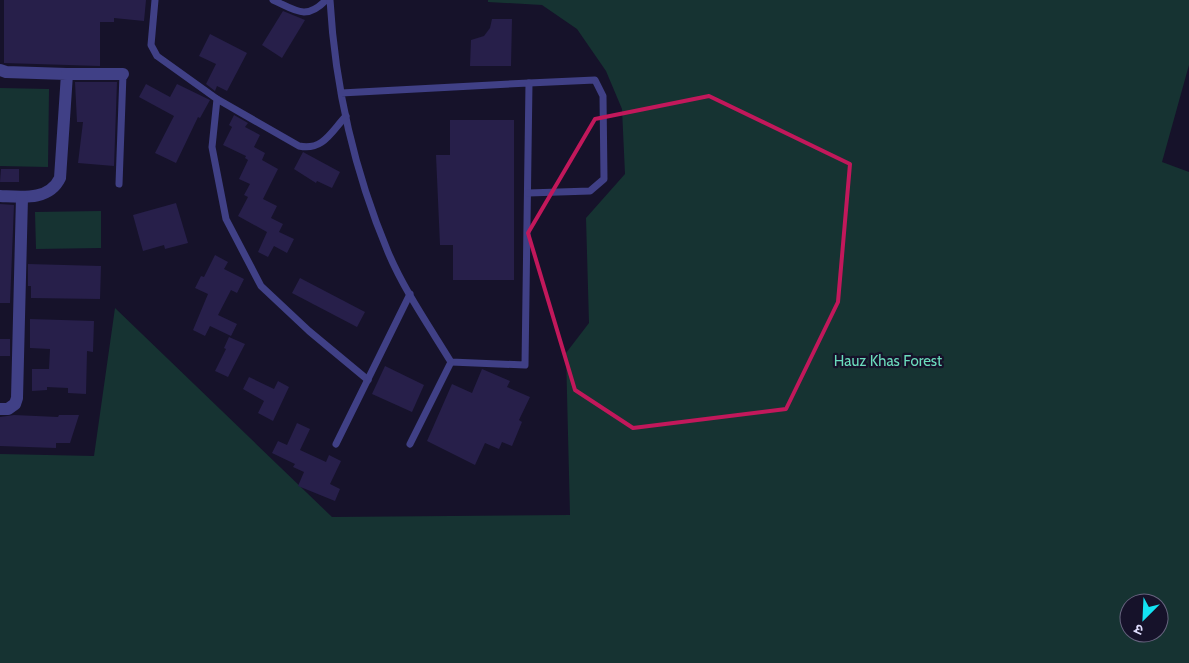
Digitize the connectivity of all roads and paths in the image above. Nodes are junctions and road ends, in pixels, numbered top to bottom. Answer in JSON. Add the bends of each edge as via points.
{"nodes":[{"id":1,"x":155,"y":0,"type":"edge"},
{"id":2,"x":273,"y":0,"type":"edge"},
{"id":3,"x":326,"y":0,"type":"edge"},
{"id":4,"x":330,"y":0,"type":"edge"},
{"id":5,"x":0,"y":70,"type":"edge"},
{"id":6,"x":66,"y":74,"type":"junction"},
{"id":7,"x":123,"y":74,"type":"joint"},
{"id":8,"x":529,"y":83,"type":"junction"},
{"id":9,"x":341,"y":92,"type":"junction"},
{"id":10,"x":217,"y":99,"type":"junction"},
{"id":11,"x":346,"y":116,"type":"junction"},
{"id":12,"x":119,"y":184,"type":"dead end"},
{"id":13,"x":528,"y":193,"type":"junction"},
{"id":14,"x":0,"y":196,"type":"edge"},
{"id":15,"x":22,"y":197,"type":"junction"},
{"id":16,"x":410,"y":294,"type":"junction"},
{"id":17,"x":450,"y":362,"type":"junction"},
{"id":18,"x":368,"y":380,"type":"junction"},
{"id":19,"x":0,"y":409,"type":"edge"},
{"id":20,"x":336,"y":444,"type":"dead end"},
{"id":21,"x":410,"y":444,"type":"dead end"}],
"edges":[{"from":1,"to":10,"type":"lane","via":[[151,45],[157,56]]},
{"from":2,"to":3,"type":"lane","via":[[305,13],[316,10]]},
{"from":4,"to":9,"type":"lane"},
{"from":5,"to":6,"type":"street"},
{"from":6,"to":7,"type":"street"},
{"from":6,"to":15,"type":"street","via":[[60,178],[56,186],[44,194]]},
{"from":7,"to":12,"type":"lane"},
{"from":8,"to":9,"type":"lane"},
{"from":8,"to":13,"type":"lane"},
{"from":8,"to":13,"type":"lane","via":[[595,80],[604,96],[604,179],[590,191]]},
{"from":9,"to":11,"type":"lane"},
{"from":10,"to":11,"type":"lane","via":[[299,146],[309,148],[318,147]]},
{"from":10,"to":18,"type":"lane","via":[[212,147],[226,219],[261,286]]},
{"from":11,"to":16,"type":"lane","via":[[363,182],[388,253]]},
{"from":13,"to":17,"type":"lane","via":[[525,365]]},
{"from":14,"to":15,"type":"street"},
{"from":15,"to":19,"type":"street","via":[[17,398],[8,409]]},
{"from":16,"to":17,"type":"lane"},
{"from":16,"to":18,"type":"lane"},
{"from":17,"to":21,"type":"lane"},
{"from":18,"to":20,"type":"lane"}]}
